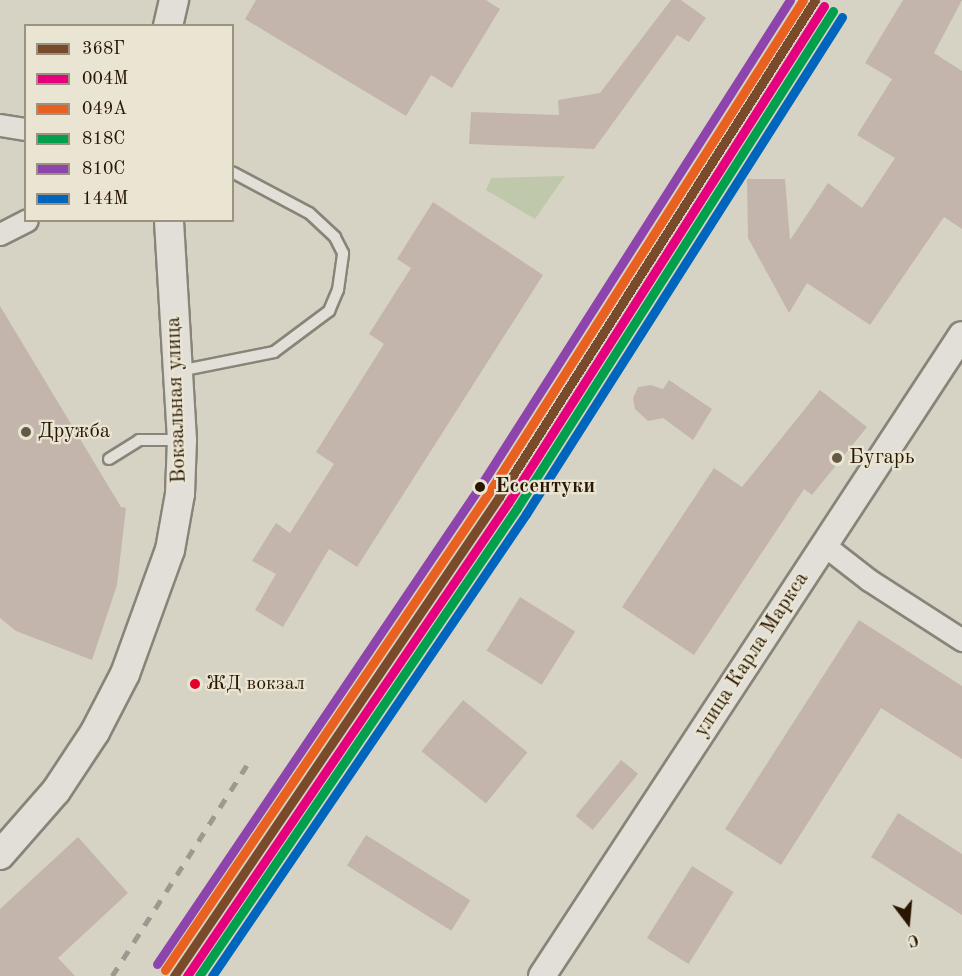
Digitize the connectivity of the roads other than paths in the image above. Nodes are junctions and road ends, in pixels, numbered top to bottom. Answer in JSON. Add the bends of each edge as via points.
{"nodes":[{"id":1,"x":174,"y":0,"type":"edge"},
{"id":2,"x":168,"y":24,"type":"edge"},
{"id":3,"x":0,"y":125,"type":"edge"},
{"id":4,"x":24,"y":129,"type":"edge"},
{"id":5,"x":234,"y":173,"type":"edge"},
{"id":6,"x":24,"y":222,"type":"edge"},
{"id":7,"x":169,"y":222,"type":"edge"},
{"id":8,"x":0,"y":234,"type":"edge"},
{"id":9,"x":962,"y":335,"type":"edge"},
{"id":10,"x":178,"y":371,"type":"junction"},
{"id":11,"x":182,"y":440,"type":"junction"},
{"id":12,"x":110,"y":459,"type":"dead end"},
{"id":13,"x":824,"y":545,"type":"junction"},
{"id":14,"x":962,"y":640,"type":"edge"},
{"id":15,"x":0,"y":855,"type":"edge"},
{"id":16,"x":542,"y":976,"type":"edge"}],
"edges":[{"from":1,"to":2,"type":"main road"},
{"from":3,"to":4,"type":"street"},
{"from":5,"to":10,"type":"lane","via":[[309,213],[335,237],[343,253],[338,290],[329,311],[274,352]]},
{"from":6,"to":8,"type":"street"},
{"from":7,"to":10,"type":"main road","name":"Вокзальная улица"},
{"from":9,"to":13,"type":"street","name":"улица Карла Маркса"},
{"from":10,"to":11,"type":"main road","name":"Вокзальная улица"},
{"from":11,"to":12,"type":"lane","via":[[139,440]]},
{"from":11,"to":15,"type":"main road","name":"Вокзальная улица","via":[[180,494],[170,550],[125,674],[95,732],[56,791]]},
{"from":13,"to":14,"type":"street","via":[[869,580]]},
{"from":13,"to":16,"type":"street","name":"улица Карла Маркса"}]}
